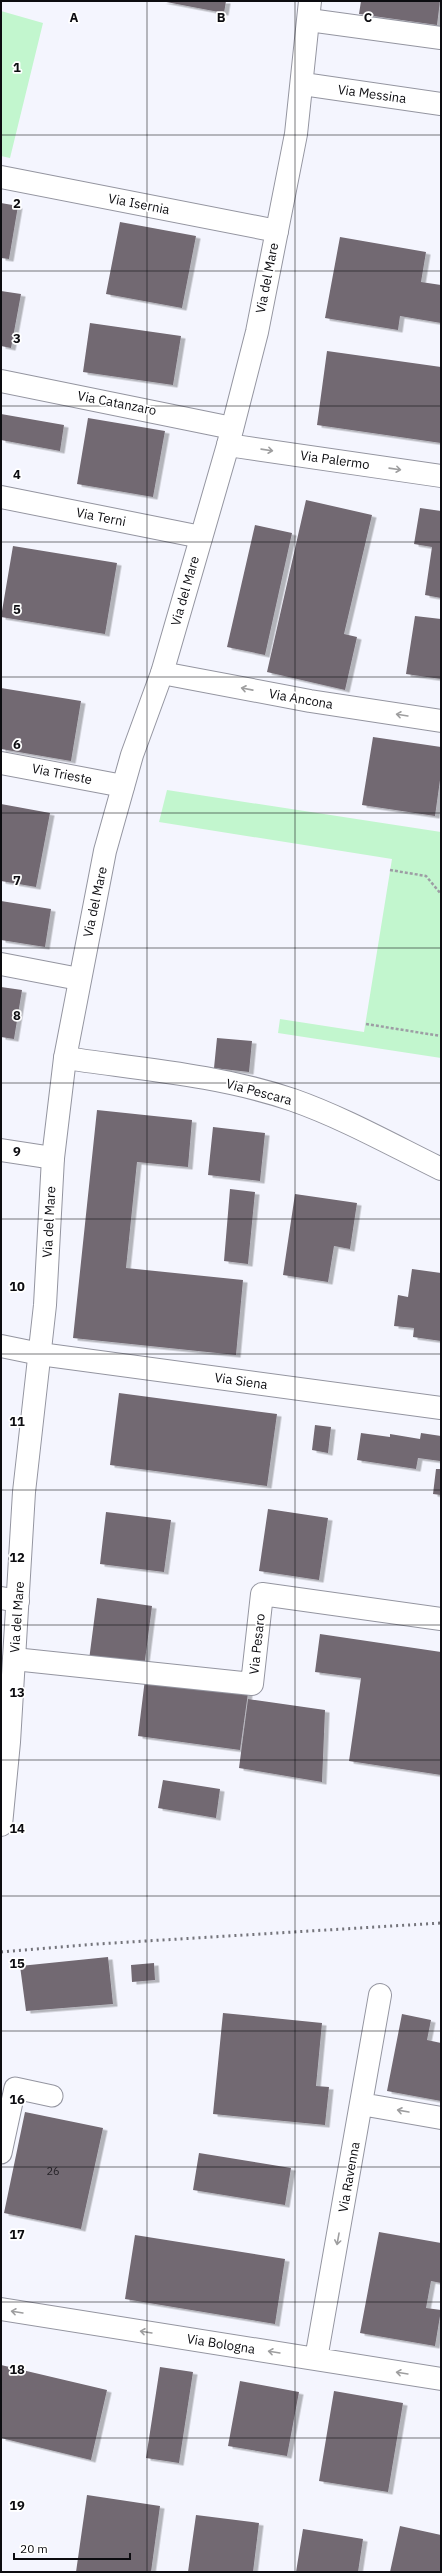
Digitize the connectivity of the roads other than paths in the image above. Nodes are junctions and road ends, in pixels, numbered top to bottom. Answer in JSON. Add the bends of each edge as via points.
{"nodes":[{"id":1,"x":309,"y":10,"type":"edge"},
{"id":2,"x":441,"y":38,"type":"edge"},
{"id":3,"x":303,"y":84,"type":"junction"},
{"id":4,"x":441,"y":104,"type":"edge"},
{"id":5,"x":1,"y":177,"type":"edge"},
{"id":6,"x":277,"y":231,"type":"junction"},
{"id":7,"x":1,"y":381,"type":"edge"},
{"id":8,"x":230,"y":436,"type":"junction"},
{"id":9,"x":441,"y":476,"type":"edge"},
{"id":10,"x":1,"y":497,"type":"edge"},
{"id":11,"x":201,"y":537,"type":"junction"},
{"id":12,"x":162,"y":673,"type":"junction"},
{"id":13,"x":441,"y":721,"type":"edge"},
{"id":14,"x":1,"y":762,"type":"edge"},
{"id":15,"x":123,"y":786,"type":"junction"},
{"id":16,"x":1,"y":964,"type":"edge"},
{"id":17,"x":79,"y":979,"type":"junction"},
{"id":18,"x":64,"y":1058,"type":"junction"},
{"id":19,"x":1,"y":1150,"type":"edge"},
{"id":20,"x":52,"y":1158,"type":"junction"},
{"id":21,"x":441,"y":1169,"type":"edge"},
{"id":22,"x":1,"y":1346,"type":"edge"},
{"id":23,"x":40,"y":1354,"type":"junction"},
{"id":24,"x":441,"y":1408,"type":"edge"},
{"id":25,"x":10,"y":1599,"type":"edge"},
{"id":26,"x":441,"y":1619,"type":"edge"},
{"id":27,"x":14,"y":1659,"type":"junction"},
{"id":28,"x":5,"y":1742,"type":"edge"},
{"id":29,"x":1,"y":1825,"type":"edge"},
{"id":30,"x":380,"y":1995,"type":"dead end"},
{"id":31,"x":52,"y":2096,"type":"dead end"},
{"id":32,"x":362,"y":2104,"type":"junction"},
{"id":33,"x":441,"y":2118,"type":"edge"},
{"id":34,"x":1,"y":2153,"type":"edge"},
{"id":35,"x":1,"y":2309,"type":"edge"},
{"id":36,"x":316,"y":2359,"type":"junction"},
{"id":37,"x":441,"y":2379,"type":"edge"}],
"edges":[{"from":1,"to":2,"type":"street"},
{"from":1,"to":3,"type":"street","name":"Via del Mare"},
{"from":3,"to":4,"type":"street","name":"Via Messina"},
{"from":3,"to":6,"type":"street","name":"Via del Mare"},
{"from":5,"to":6,"type":"street","name":"Via Isernia"},
{"from":6,"to":8,"type":"street","name":"Via del Mare","via":[[256,332]]},
{"from":7,"to":8,"type":"street","name":"Via Catanzaro"},
{"from":8,"to":9,"type":"street","name":"Via Palermo","one_way":true},
{"from":8,"to":11,"type":"street","name":"Via del Mare"},
{"from":10,"to":11,"type":"street","name":"Via Terni"},
{"from":11,"to":12,"type":"street","name":"Via del Mare"},
{"from":13,"to":12,"type":"street","name":"Via Ancona","one_way":true,"via":[[310,701]]},
{"from":12,"to":15,"type":"street","name":"Via del Mare"},
{"from":14,"to":15,"type":"street","name":"Via Trieste"},
{"from":15,"to":17,"type":"street","name":"Via del Mare","via":[[105,851]]},
{"from":16,"to":17,"type":"street"},
{"from":17,"to":18,"type":"street","name":"Via del Mare"},
{"from":18,"to":20,"type":"street","name":"Via del Mare"},
{"from":18,"to":21,"type":"street","name":"Via Pescara","via":[[190,1076],[268,1092],[331,1115]]},
{"from":19,"to":20,"type":"street"},
{"from":20,"to":23,"type":"street","name":"Via del Mare"},
{"from":22,"to":23,"type":"street","name":"Via Siena"},
{"from":23,"to":24,"type":"street","name":"Via Siena"},
{"from":23,"to":25,"type":"street","name":"Via del Mare"},
{"from":25,"to":27,"type":"street","name":"Via del Mare"},
{"from":26,"to":27,"type":"street","name":"Via Pesaro","via":[[262,1594],[252,1684]]},
{"from":27,"to":28,"type":"street","name":"Via del Mare"},
{"from":28,"to":29,"type":"street","name":"Via del Mare"},
{"from":30,"to":32,"type":"street","name":"Via Ravenna"},
{"from":31,"to":34,"type":"lane","via":[[15,2088]]},
{"from":33,"to":32,"type":"street","one_way":true},
{"from":32,"to":36,"type":"street","name":"Via Ravenna","one_way":true},
{"from":36,"to":35,"type":"street","name":"Via Bologna","one_way":true},
{"from":37,"to":36,"type":"street","name":"Via Bologna","one_way":true}]}
